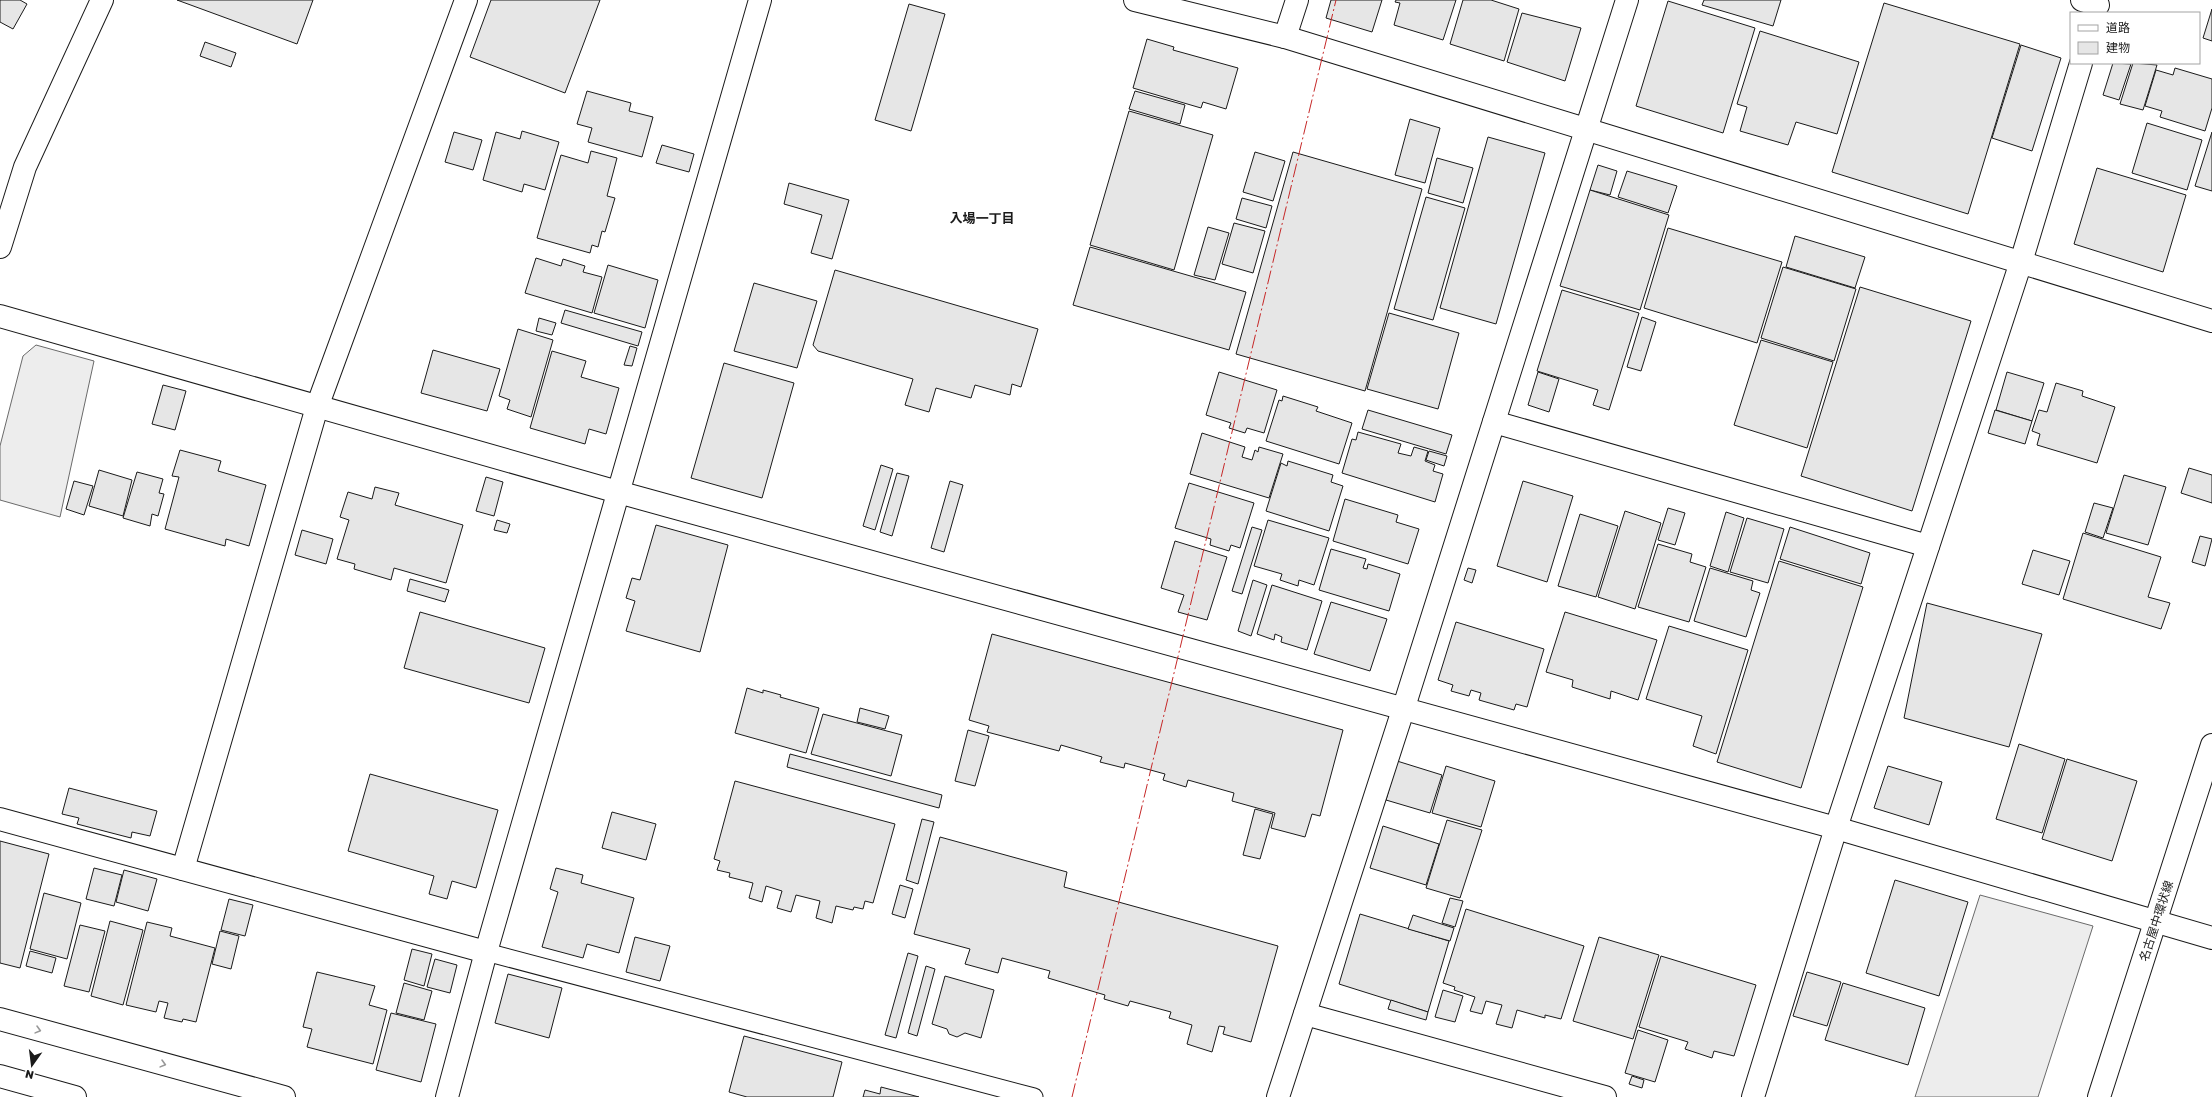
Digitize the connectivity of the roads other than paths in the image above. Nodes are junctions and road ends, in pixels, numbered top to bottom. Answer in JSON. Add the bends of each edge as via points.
{"nodes":[{"id":1,"x":102,"y":0,"type":"edge"},
{"id":2,"x":466,"y":0,"type":"edge"},
{"id":3,"x":760,"y":0,"type":"edge"},
{"id":4,"x":1135,"y":0,"type":"edge"},
{"id":5,"x":1297,"y":0,"type":"edge"},
{"id":6,"x":1627,"y":0,"type":"edge"},
{"id":7,"x":1285,"y":37,"type":"junction"},
{"id":8,"x":2080,"y":64,"type":"edge"},
{"id":9,"x":1586,"y":128,"type":"junction"},
{"id":10,"x":0,"y":247,"type":"edge"},
{"id":11,"x":2021,"y":262,"type":"junction"},
{"id":12,"x":0,"y":316,"type":"edge"},
{"id":13,"x":2212,"y":321,"type":"edge"},
{"id":14,"x":317,"y":407,"type":"junction"},
{"id":15,"x":1494,"y":422,"type":"junction"},
{"id":16,"x":618,"y":492,"type":"junction"},
{"id":17,"x":1928,"y":546,"type":"junction"},
{"id":18,"x":1403,"y":710,"type":"junction"},
{"id":19,"x":2212,"y":744,"type":"edge"},
{"id":20,"x":0,"y":819,"type":"edge"},
{"id":21,"x":1836,"y":828,"type":"junction"},
{"id":22,"x":183,"y":869,"type":"junction"},
{"id":23,"x":2156,"y":922,"type":"junction"},
{"id":24,"x":2212,"y":938,"type":"edge"},
{"id":25,"x":486,"y":952,"type":"junction"},
{"id":26,"x":1305,"y":1014,"type":"junction"},
{"id":27,"x":0,"y":1019,"type":"edge"},
{"id":28,"x":0,"y":1076,"type":"edge"},
{"id":29,"x":75,"y":1097,"type":"edge"},
{"id":30,"x":284,"y":1097,"type":"edge"},
{"id":31,"x":447,"y":1097,"type":"edge"},
{"id":32,"x":1034,"y":1097,"type":"edge"},
{"id":33,"x":1278,"y":1097,"type":"edge"},
{"id":34,"x":1605,"y":1097,"type":"edge"},
{"id":35,"x":1753,"y":1097,"type":"edge"},
{"id":36,"x":2099,"y":1097,"type":"edge"}],
"edges":[{"from":1,"to":10,"type":"street","via":[[25,167]]},
{"from":2,"to":14,"type":"street"},
{"from":3,"to":16,"type":"street"},
{"from":4,"to":7,"type":"street"},
{"from":5,"to":7,"type":"street"},
{"from":6,"to":9,"type":"street"},
{"from":7,"to":9,"type":"street"},
{"from":8,"to":11,"type":"street"},
{"from":9,"to":11,"type":"street"},
{"from":9,"to":15,"type":"street"},
{"from":11,"to":13,"type":"street"},
{"from":11,"to":17,"type":"street"},
{"from":12,"to":14,"type":"street"},
{"from":14,"to":16,"type":"street"},
{"from":14,"to":22,"type":"street"},
{"from":15,"to":17,"type":"street"},
{"from":15,"to":18,"type":"street"},
{"from":16,"to":18,"type":"street"},
{"from":16,"to":25,"type":"street"},
{"from":17,"to":21,"type":"street"},
{"from":18,"to":21,"type":"street"},
{"from":18,"to":26,"type":"street"},
{"from":19,"to":23,"type":"street","name":"名古屋中環状線"},
{"from":20,"to":22,"type":"street"},
{"from":21,"to":23,"type":"street"},
{"from":21,"to":35,"type":"street"},
{"from":22,"to":25,"type":"street"},
{"from":23,"to":24,"type":"street"},
{"from":23,"to":36,"type":"street","name":"名古屋中環状線"},
{"from":25,"to":31,"type":"street"},
{"from":25,"to":32,"type":"lane"},
{"from":26,"to":33,"type":"street"},
{"from":26,"to":34,"type":"street"},
{"from":27,"to":30,"type":"street","one_way":true},
{"from":28,"to":29,"type":"street"}]}
